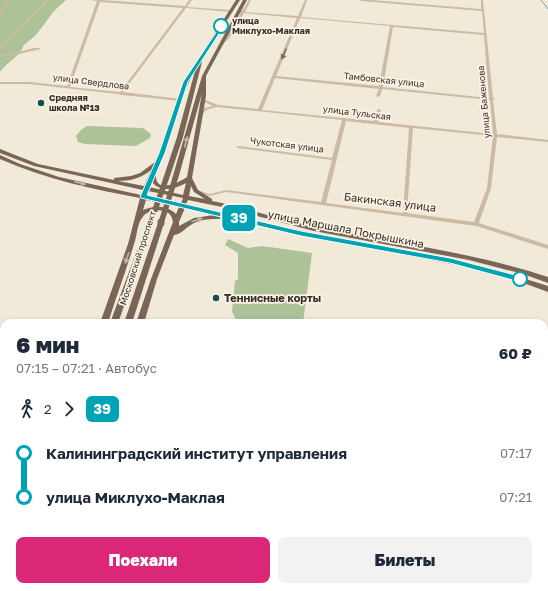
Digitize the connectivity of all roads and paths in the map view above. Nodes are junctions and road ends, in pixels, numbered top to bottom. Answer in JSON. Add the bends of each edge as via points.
{"nodes":[{"id":1,"x":11,"y":0,"type":"edge"},
{"id":2,"x":48,"y":0,"type":"edge"},
{"id":3,"x":91,"y":0,"type":"edge"},
{"id":4,"x":99,"y":0,"type":"edge"},
{"id":5,"x":191,"y":0,"type":"edge"},
{"id":6,"x":238,"y":0,"type":"edge"},
{"id":7,"x":245,"y":0,"type":"edge"},
{"id":8,"x":250,"y":0,"type":"edge"},
{"id":9,"x":306,"y":0,"type":"edge"},
{"id":10,"x":361,"y":0,"type":"edge"},
{"id":11,"x":482,"y":0,"type":"edge"},
{"id":12,"x":394,"y":1,"type":"edge"},
{"id":13,"x":0,"y":4,"type":"edge"},
{"id":14,"x":8,"y":4,"type":"junction"},
{"id":15,"x":186,"y":8,"type":"junction"},
{"id":16,"x":483,"y":10,"type":"junction"},
{"id":17,"x":231,"y":11,"type":"junction"},
{"id":18,"x":242,"y":12,"type":"junction"},
{"id":19,"x":0,"y":13,"type":"edge"},
{"id":20,"x":299,"y":18,"type":"junction"},
{"id":21,"x":392,"y":26,"type":"junction"},
{"id":22,"x":485,"y":34,"type":"junction"},
{"id":23,"x":39,"y":49,"type":"dead end"},
{"id":24,"x":0,"y":50,"type":"edge"},
{"id":25,"x":0,"y":56,"type":"edge"},
{"id":26,"x":201,"y":59,"type":"junction"},
{"id":27,"x":204,"y":77,"type":"junction"},
{"id":28,"x":274,"y":77,"type":"junction"},
{"id":29,"x":0,"y":83,"type":"edge"},
{"id":30,"x":68,"y":88,"type":"junction"},
{"id":31,"x":381,"y":88,"type":"junction"},
{"id":32,"x":120,"y":94,"type":"junction"},
{"id":33,"x":378,"y":96,"type":"dead end"},
{"id":34,"x":493,"y":99,"type":"junction"},
{"id":35,"x":180,"y":100,"type":"junction"},
{"id":36,"x":203,"y":100,"type":"junction"},
{"id":37,"x":217,"y":106,"type":"junction"},
{"id":38,"x":260,"y":109,"type":"junction"},
{"id":39,"x":379,"y":110,"type":"dead end"},
{"id":40,"x":201,"y":114,"type":"junction"},
{"id":41,"x":344,"y":119,"type":"junction"},
{"id":42,"x":376,"y":123,"type":"junction"},
{"id":43,"x":411,"y":127,"type":"junction"},
{"id":44,"x":495,"y":136,"type":"junction"},
{"id":45,"x":548,"y":141,"type":"edge"},
{"id":46,"x":238,"y":147,"type":"dead end"},
{"id":47,"x":0,"y":151,"type":"edge"},
{"id":48,"x":0,"y":157,"type":"edge"},
{"id":49,"x":159,"y":159,"type":"junction"},
{"id":50,"x":333,"y":159,"type":"junction"},
{"id":51,"x":154,"y":170,"type":"junction"},
{"id":52,"x":91,"y":177,"type":"junction"},
{"id":53,"x":190,"y":177,"type":"junction"},
{"id":54,"x":146,"y":188,"type":"junction"},
{"id":55,"x":111,"y":190,"type":"junction"},
{"id":56,"x":196,"y":191,"type":"junction"},
{"id":57,"x":143,"y":197,"type":"junction"},
{"id":58,"x":186,"y":197,"type":"junction"},
{"id":59,"x":323,"y":204,"type":"junction"},
{"id":60,"x":184,"y":206,"type":"junction"},
{"id":61,"x":227,"y":206,"type":"junction"},
{"id":62,"x":405,"y":214,"type":"junction"},
{"id":63,"x":234,"y":217,"type":"junction"},
{"id":64,"x":137,"y":220,"type":"junction"},
{"id":65,"x":476,"y":224,"type":"junction"},
{"id":66,"x":177,"y":225,"type":"junction"},
{"id":67,"x":168,"y":243,"type":"junction"},
{"id":68,"x":548,"y":247,"type":"edge"},
{"id":69,"x":548,"y":280,"type":"edge"},
{"id":70,"x":548,"y":289,"type":"edge"},
{"id":71,"x":105,"y":319,"type":"edge"},
{"id":72,"x":115,"y":319,"type":"edge"},
{"id":73,"x":129,"y":319,"type":"edge"},
{"id":74,"x":141,"y":319,"type":"edge"}],
"edges":[{"from":1,"to":14,"type":"street"},
{"from":2,"to":24,"type":"street"},
{"from":3,"to":4,"type":"street"},
{"from":4,"to":15,"type":"street"},
{"from":4,"to":30,"type":"street"},
{"from":5,"to":15,"type":"street"},
{"from":6,"to":17,"type":"main road"},
{"from":7,"to":18,"type":"main road","name":"Московский проспект"},
{"from":8,"to":18,"type":"street"},
{"from":9,"to":20,"type":"street"},
{"from":10,"to":12,"type":"street"},
{"from":11,"to":16,"type":"street","name":"улица Баженова"},
{"from":12,"to":16,"type":"street"},
{"from":13,"to":14,"type":"street"},
{"from":14,"to":19,"type":"street"},
{"from":15,"to":17,"type":"street"},
{"from":15,"to":32,"type":"street"},
{"from":16,"to":22,"type":"street","name":"улица Баженова"},
{"from":17,"to":26,"type":"main road"},
{"from":18,"to":20,"type":"street"},
{"from":18,"to":27,"type":"main road","name":"Московский проспект"},
{"from":20,"to":21,"type":"street"},
{"from":20,"to":28,"type":"street","one_way":true},
{"from":21,"to":22,"type":"street"},
{"from":21,"to":31,"type":"street"},
{"from":22,"to":34,"type":"street","name":"улица Баженова"},
{"from":23,"to":25,"type":"street"},
{"from":26,"to":35,"type":"main road","via":[[189,76]]},
{"from":26,"to":72,"type":"main road","name":"Московский проспект","bridge":true,"via":[[166,180]]},
{"from":27,"to":36,"type":"main road"},
{"from":73,"to":27,"type":"main road","name":"Московский проспект","one_way":true,"bridge":true,"via":[[175,179]]},
{"from":28,"to":31,"type":"street","name":"Тамбовская улица"},
{"from":28,"to":38,"type":"street"},
{"from":29,"to":30,"type":"street","name":"улица Свердлова","via":[[29,83]]},
{"from":30,"to":32,"type":"street","name":"улица Свердлова"},
{"from":31,"to":33,"type":"street"},
{"from":31,"to":34,"type":"street","name":"Тамбовская улица"},
{"from":32,"to":35,"type":"street","name":"улица Свердлова"},
{"from":34,"to":44,"type":"street","name":"улица Баженова"},
{"from":35,"to":49,"type":"main road"},
{"from":36,"to":37,"type":"street"},
{"from":36,"to":40,"type":"main road"},
{"from":37,"to":38,"type":"street","name":"улица Тульская"},
{"from":37,"to":40,"type":"street","via":[[205,109]]},
{"from":38,"to":41,"type":"street","name":"улица Тульская"},
{"from":39,"to":42,"type":"street"},
{"from":40,"to":53,"type":"main road"},
{"from":41,"to":42,"type":"street","name":"улица Тульская"},
{"from":41,"to":50,"type":"street"},
{"from":42,"to":43,"type":"street","name":"улица Тульская"},
{"from":43,"to":44,"type":"street","name":"улица Тульская"},
{"from":43,"to":62,"type":"street"},
{"from":44,"to":45,"type":"street","name":"улица Тульская"},
{"from":44,"to":65,"type":"street","name":"улица Баженова","via":[[489,188]]},
{"from":46,"to":50,"type":"street","name":"Чукотская улица"},
{"from":47,"to":52,"type":"main road","name":"улица Маршала Покрышкина","via":[[28,163]]},
{"from":48,"to":55,"type":"main road","name":"улица Маршала Покрышкина","one_way":true,"via":[[35,171]]},
{"from":49,"to":51,"type":"main road"},
{"from":49,"to":52,"type":"main road","via":[[146,172],[134,177],[119,180]]},
{"from":50,"to":59,"type":"street"},
{"from":51,"to":53,"type":"main road","via":[[154,182],[165,186],[178,186]]},
{"from":51,"to":54,"type":"main road"},
{"from":52,"to":54,"type":"main road","name":"улица Маршала Покрышкина"},
{"from":53,"to":56,"type":"main road"},
{"from":53,"to":58,"type":"main road"},
{"from":54,"to":57,"type":"main road"},
{"from":54,"to":58,"type":"main road","name":"улица Маршала Покрышкина"},
{"from":55,"to":57,"type":"main road","name":"улица Маршала Покрышкина"},
{"from":55,"to":64,"type":"main road","via":[[134,200]]},
{"from":56,"to":59,"type":"street","name":"Бакинская улица","via":[[210,195],[226,191]]},
{"from":56,"to":61,"type":"main road"},
{"from":57,"to":60,"type":"main road","name":"улица Маршала Покрышкина"},
{"from":57,"to":64,"type":"main road"},
{"from":58,"to":60,"type":"main road"},
{"from":58,"to":61,"type":"main road","name":"улица Маршала Покрышкина"},
{"from":59,"to":62,"type":"street","name":"Бакинская улица"},
{"from":60,"to":63,"type":"main road","name":"улица Маршала Покрышкина"},
{"from":60,"to":66,"type":"main road"},
{"from":61,"to":69,"type":"main road","name":"улица Маршала Покрышкина","via":[[320,230],[469,258]]},
{"from":62,"to":65,"type":"street","name":"Бакинская улица"},
{"from":67,"to":63,"type":"main road","one_way":true,"via":[[180,228],[192,221],[208,217]]},
{"from":63,"to":70,"type":"main road","name":"улица Маршала Покрышкина","via":[[301,234],[469,265]]},
{"from":64,"to":66,"type":"main road","via":[[145,210],[158,208],[173,213]]},
{"from":64,"to":71,"type":"main road","one_way":true,"via":[[122,274]]},
{"from":65,"to":68,"type":"street","name":"Бакинская улица"},
{"from":66,"to":67,"type":"main road"},
{"from":67,"to":74,"type":"main road"}]}
